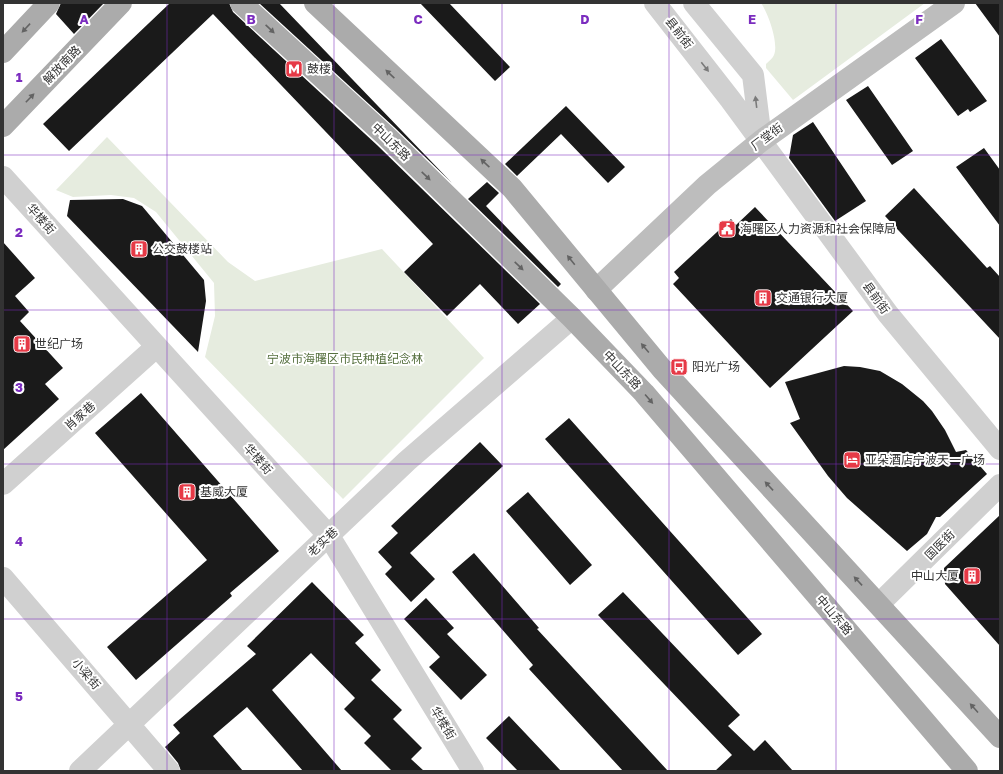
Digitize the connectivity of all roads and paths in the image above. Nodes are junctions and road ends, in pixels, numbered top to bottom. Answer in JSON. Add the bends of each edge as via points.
{"nodes":[{"id":1,"x":49,"y":3,"type":"edge"},
{"id":2,"x":121,"y":3,"type":"edge"},
{"id":3,"x":241,"y":3,"type":"edge"},
{"id":4,"x":316,"y":3,"type":"edge"},
{"id":5,"x":694,"y":3,"type":"edge"},
{"id":6,"x":954,"y":3,"type":"edge"},
{"id":7,"x":660,"y":5,"type":"edge"},
{"id":8,"x":3,"y":52,"type":"edge"},
{"id":9,"x":3,"y":126,"type":"edge"},
{"id":10,"x":761,"y":141,"type":"junction"},
{"id":11,"x":3,"y":177,"type":"edge"},
{"id":12,"x":596,"y":290,"type":"junction"},
{"id":13,"x":572,"y":318,"type":"junction"},
{"id":14,"x":156,"y":348,"type":"junction"},
{"id":15,"x":1000,"y":449,"type":"edge"},
{"id":16,"x":3,"y":484,"type":"edge"},
{"id":17,"x":1000,"y":485,"type":"edge"},
{"id":18,"x":329,"y":536,"type":"junction"},
{"id":19,"x":3,"y":578,"type":"edge"},
{"id":20,"x":880,"y":604,"type":"junction"},
{"id":21,"x":130,"y":724,"type":"junction"},
{"id":22,"x":1000,"y":737,"type":"edge"},
{"id":23,"x":80,"y":771,"type":"edge"},
{"id":24,"x":169,"y":771,"type":"edge"},
{"id":25,"x":473,"y":771,"type":"edge"},
{"id":26,"x":967,"y":771,"type":"edge"}],
"edges":[{"from":1,"to":8,"type":"main road","one_way":true},
{"from":9,"to":2,"type":"main road","name":"解放南路","one_way":true},
{"from":3,"to":13,"type":"main road","name":"中山东路","one_way":true,"via":[[386,136]]},
{"from":12,"to":4,"type":"main road","one_way":true,"via":[[512,188]]},
{"from":10,"to":5,"type":"street","name":"县前街","one_way":true,"via":[[753,75]]},
{"from":6,"to":10,"type":"street","name":"厂堂街"},
{"from":7,"to":10,"type":"street","name":"县前街","one_way":true},
{"from":10,"to":12,"type":"street","name":"厂堂街","via":[[707,185]]},
{"from":10,"to":15,"type":"street","name":"县前街","via":[[888,314]]},
{"from":11,"to":14,"type":"street","name":"华楼街"},
{"from":20,"to":12,"type":"main road","one_way":true,"via":[[717,430]]},
{"from":13,"to":18,"type":"street","name":"老实巷","via":[[407,461]]},
{"from":13,"to":26,"type":"main road","name":"中山东路","one_way":true,"via":[[644,393]]},
{"from":14,"to":16,"type":"street","name":"肖家巷"},
{"from":14,"to":18,"type":"street","name":"华楼街"},
{"from":17,"to":20,"type":"street","name":"国医街"},
{"from":18,"to":21,"type":"street","name":"老实巷"},
{"from":18,"to":25,"type":"street","name":"华楼街"},
{"from":19,"to":21,"type":"street","name":"小梁街"},
{"from":22,"to":20,"type":"main road","one_way":true},
{"from":21,"to":23,"type":"street","name":"老实巷"},
{"from":21,"to":24,"type":"street","name":"小梁街"}]}
